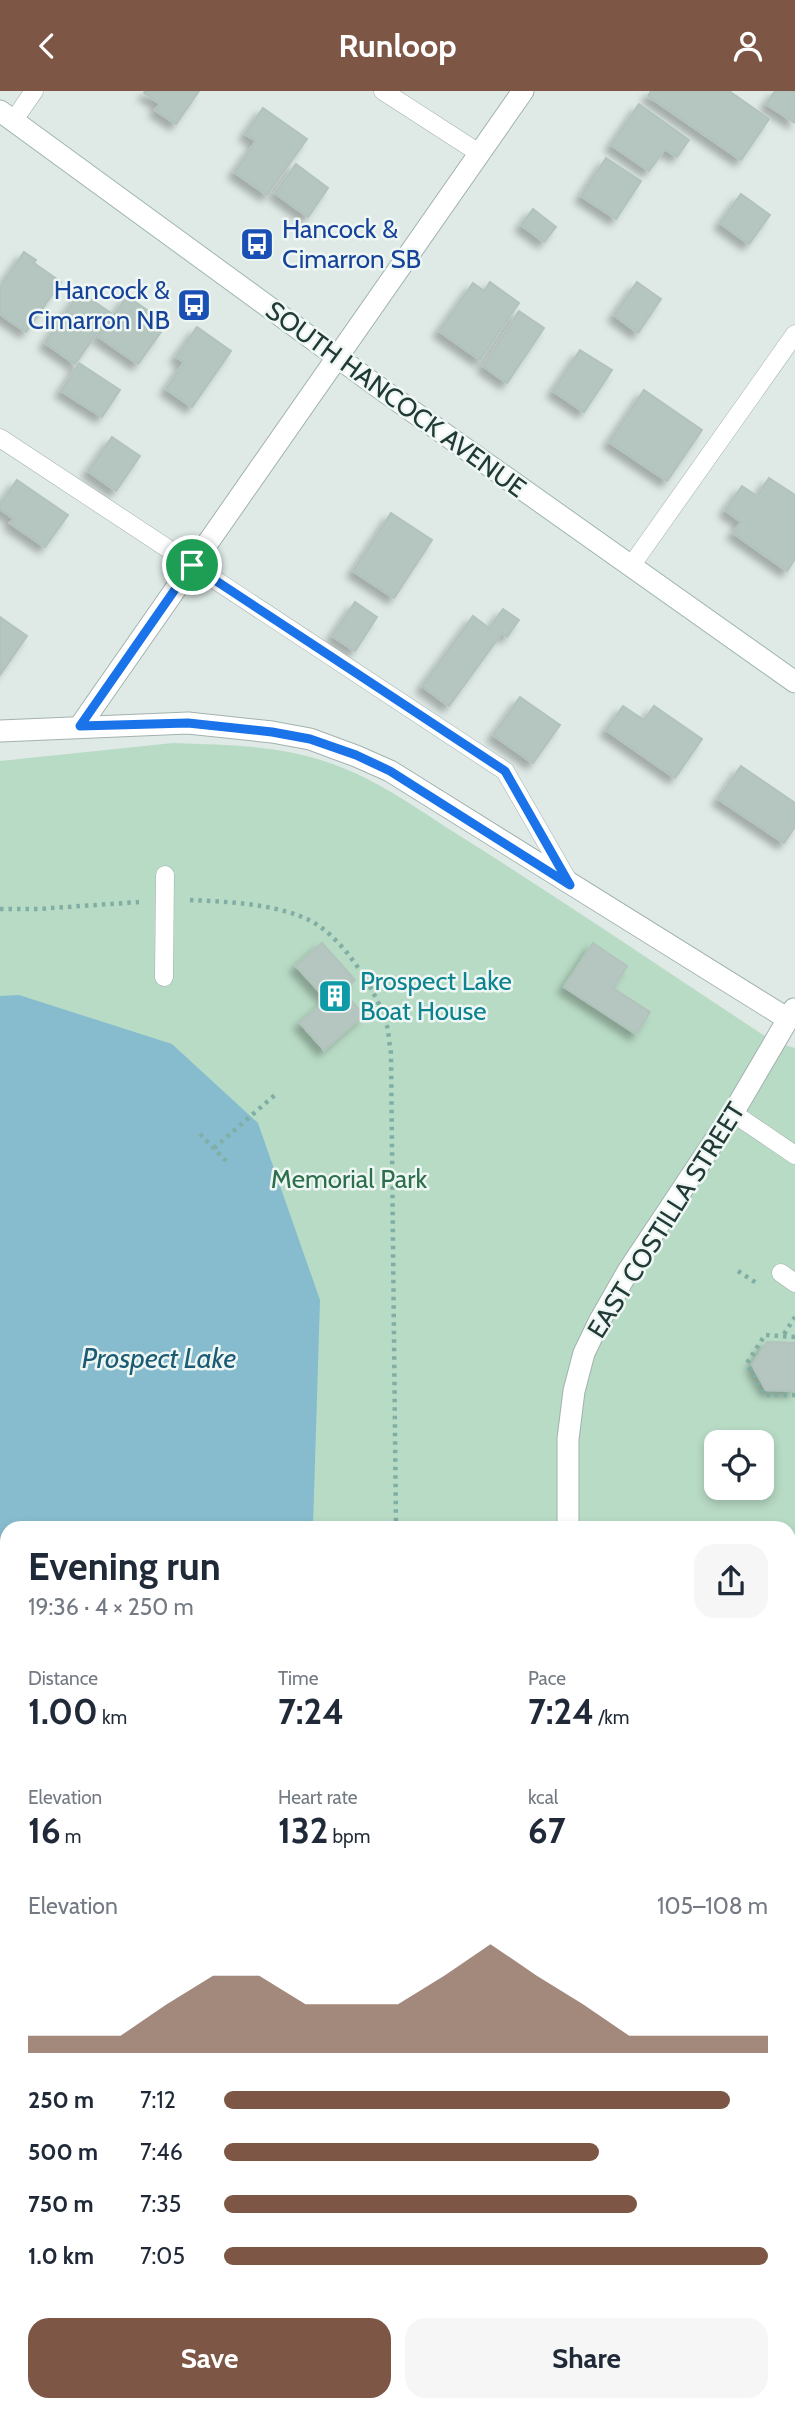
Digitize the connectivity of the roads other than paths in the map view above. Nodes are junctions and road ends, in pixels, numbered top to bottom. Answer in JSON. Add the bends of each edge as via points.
{"nodes":[{"id":1,"x":34,"y":91,"type":"edge"},
{"id":2,"x":383,"y":91,"type":"edge"},
{"id":3,"x":523,"y":91,"type":"edge"},
{"id":4,"x":7,"y":116,"type":"edge"},
{"id":5,"x":479,"y":153,"type":"junction"},
{"id":6,"x":795,"y":334,"type":"edge"},
{"id":7,"x":337,"y":357,"type":"junction"},
{"id":8,"x":0,"y":438,"type":"edge"},
{"id":9,"x":192,"y":565,"type":"junction"},
{"id":10,"x":631,"y":566,"type":"junction"},
{"id":11,"x":795,"y":682,"type":"edge"},
{"id":12,"x":80,"y":726,"type":"junction"},
{"id":13,"x":0,"y":731,"type":"edge"},
{"id":14,"x":165,"y":875,"type":"dead end"},
{"id":15,"x":570,"y":885,"type":"junction"},
{"id":16,"x":164,"y":977,"type":"dead end"},
{"id":17,"x":791,"y":1013,"type":"edge"},
{"id":18,"x":733,"y":1113,"type":"junction"},
{"id":19,"x":795,"y":1155,"type":"edge"},
{"id":20,"x":568,"y":1521,"type":"edge"}],
"edges":[{"from":1,"to":4,"type":"lane"},
{"from":2,"to":5,"type":"lane"},
{"from":3,"to":5,"type":"street"},
{"from":4,"to":7,"type":"street","name":"SOUTH HANCOCK AVENUE"},
{"from":5,"to":7,"type":"street"},
{"from":6,"to":10,"type":"lane"},
{"from":7,"to":9,"type":"street"},
{"from":7,"to":10,"type":"street","name":"SOUTH HANCOCK AVENUE"},
{"from":8,"to":9,"type":"lane"},
{"from":9,"to":12,"type":"street"},
{"from":9,"to":15,"type":"lane","via":[[505,771]]},
{"from":10,"to":11,"type":"street","name":"SOUTH HANCOCK AVENUE"},
{"from":12,"to":13,"type":"street"},
{"from":12,"to":15,"type":"street","via":[[188,723],[310,739],[390,771]]},
{"from":14,"to":16,"type":"lane"},
{"from":15,"to":17,"type":"street"},
{"from":17,"to":18,"type":"street","name":"EAST COSTILLA STREET"},
{"from":18,"to":19,"type":"lane"},
{"from":18,"to":20,"type":"street","name":"EAST COSTILLA STREET","via":[[628,1272],[584,1353],[568,1439]]}]}
